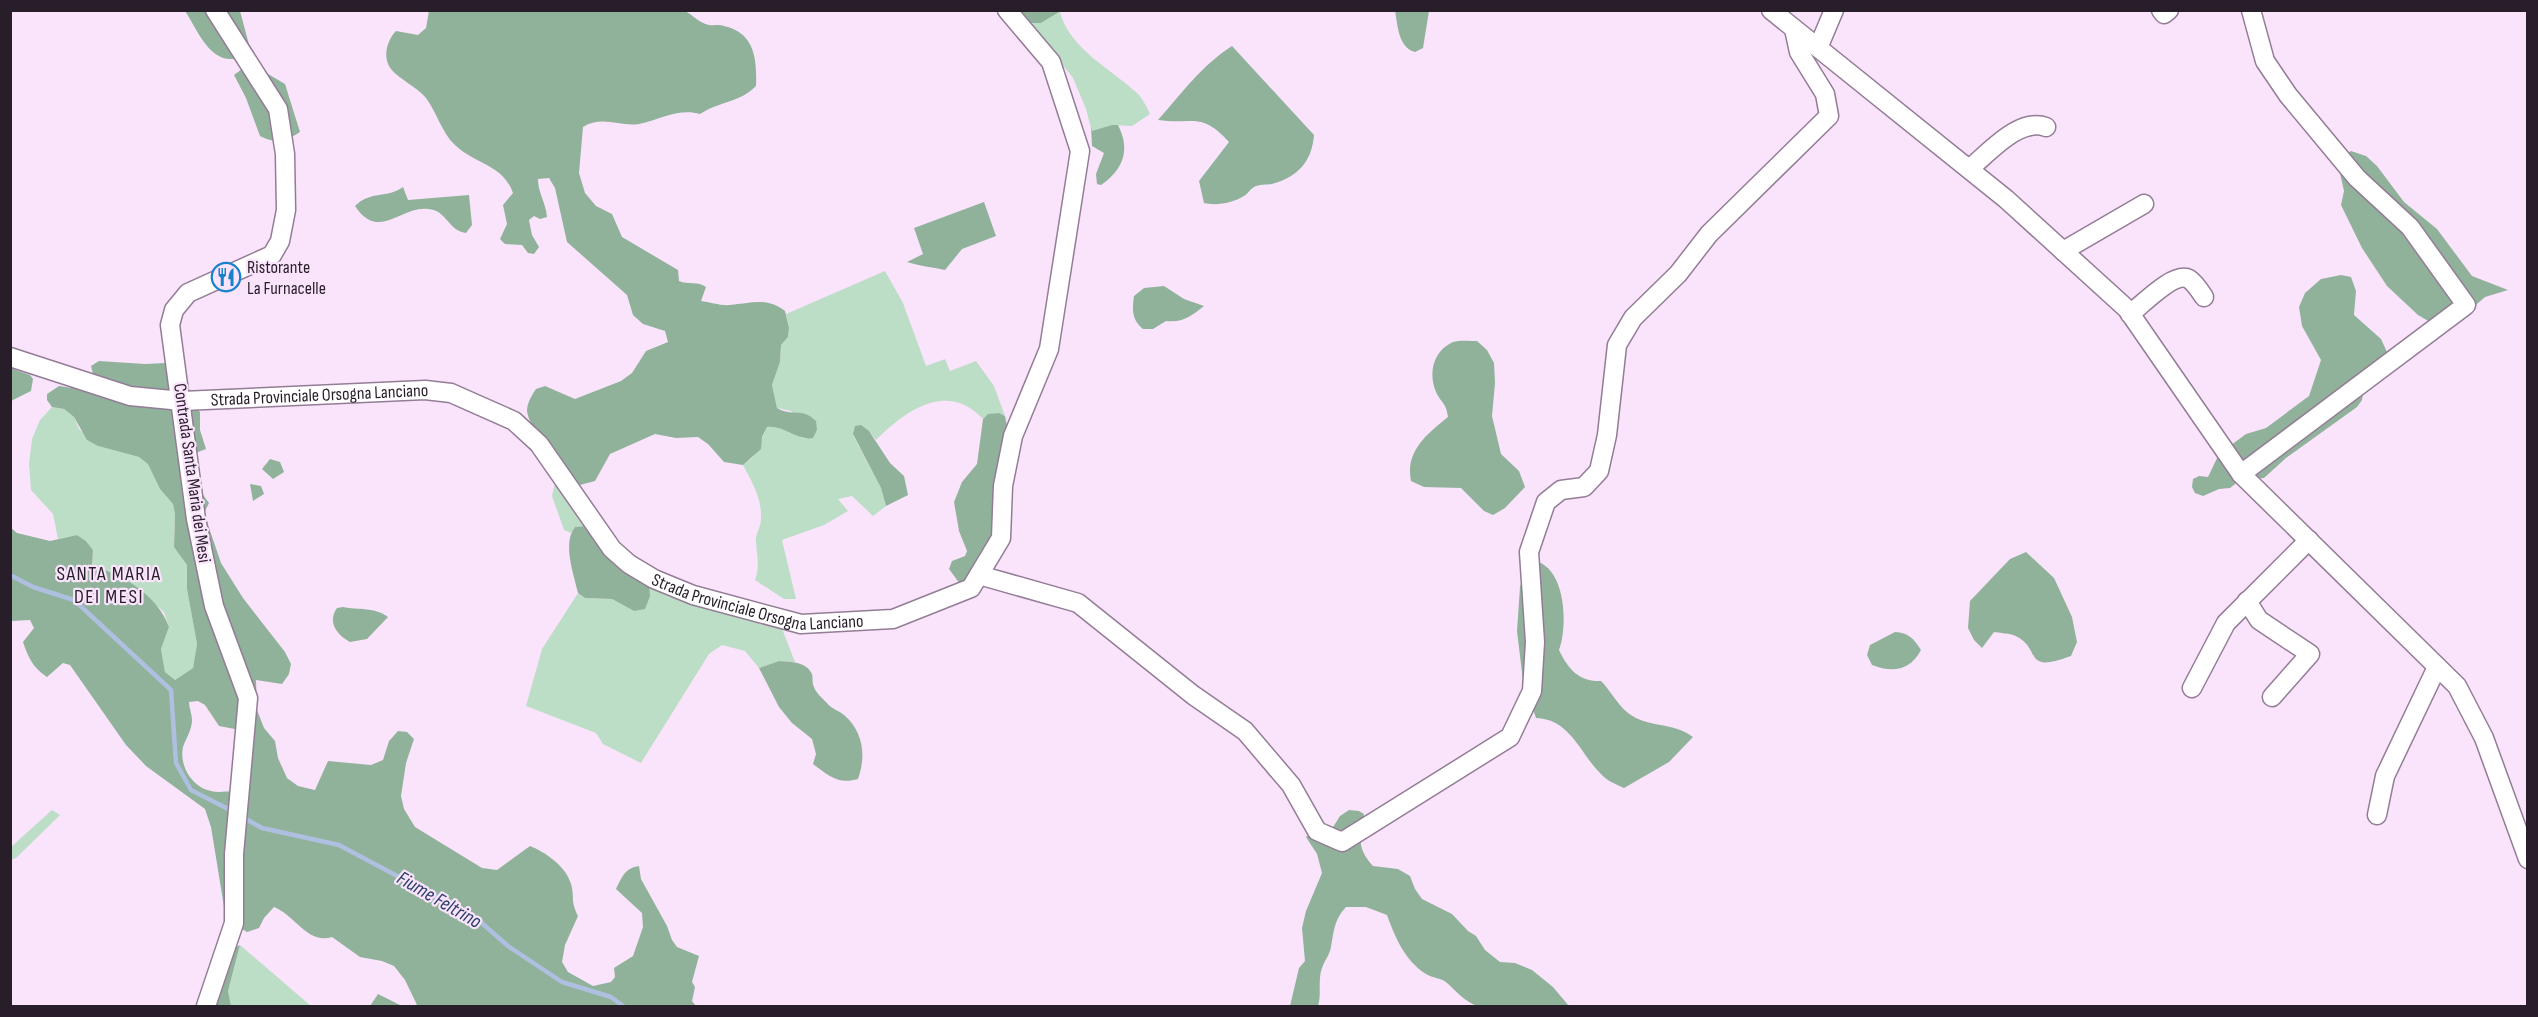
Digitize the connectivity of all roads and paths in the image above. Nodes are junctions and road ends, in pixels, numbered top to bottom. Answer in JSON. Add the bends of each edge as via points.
{"nodes":[{"id":1,"x":215,"y":10,"type":"edge"},
{"id":2,"x":1007,"y":10,"type":"edge"},
{"id":3,"x":1771,"y":10,"type":"edge"},
{"id":4,"x":1834,"y":10,"type":"edge"},
{"id":5,"x":2161,"y":10,"type":"edge"},
{"id":6,"x":2169,"y":10,"type":"edge"},
{"id":7,"x":2251,"y":10,"type":"edge"},
{"id":8,"x":1794,"y":29,"type":"junction"},
{"id":9,"x":1818,"y":48,"type":"junction"},
{"id":10,"x":2046,"y":126,"type":"dead end"},
{"id":11,"x":1969,"y":169,"type":"junction"},
{"id":12,"x":2144,"y":204,"type":"dead end"},
{"id":13,"x":2063,"y":251,"type":"junction"},
{"id":14,"x":2204,"y":297,"type":"dead end"},
{"id":15,"x":2130,"y":314,"type":"junction"},
{"id":16,"x":10,"y":357,"type":"edge"},
{"id":17,"x":182,"y":401,"type":"junction"},
{"id":18,"x":2241,"y":474,"type":"junction"},
{"id":19,"x":2309,"y":540,"type":"junction"},
{"id":20,"x":979,"y":575,"type":"junction"},
{"id":21,"x":2247,"y":601,"type":"junction"},
{"id":22,"x":2437,"y":667,"type":"junction"},
{"id":23,"x":2192,"y":688,"type":"dead end"},
{"id":24,"x":2272,"y":697,"type":"dead end"},
{"id":25,"x":2377,"y":815,"type":"dead end"},
{"id":26,"x":2522,"y":826,"type":"edge"},
{"id":27,"x":2528,"y":859,"type":"edge"},
{"id":28,"x":206,"y":1006,"type":"edge"}],
"edges":[{"from":1,"to":17,"type":"street","name":"Contrada Santa Maria dei Mesi","via":[[278,109],[285,154],[286,210],[273,255],[188,293],[174,310],[170,325]]},
{"from":2,"to":20,"type":"street","name":"Strada Provinciale Orsogna Lanciano","via":[[1051,62],[1080,151],[1049,349],[1014,436],[1003,486],[1001,538]]},
{"from":3,"to":8,"type":"street"},
{"from":4,"to":9,"type":"street"},
{"from":5,"to":6,"type":"street","via":[[2164,14]]},
{"from":7,"to":18,"type":"street","via":[[2265,61],[2288,95],[2357,178],[2410,227],[2466,305]]},
{"from":8,"to":9,"type":"street"},
{"from":8,"to":20,"type":"street","via":[[1799,52],[1825,94],[1829,116],[1709,234],[1678,274],[1634,318],[1617,345],[1599,471],[1584,487],[1561,490],[1546,502],[1529,552],[1535,642],[1532,691],[1510,737],[1342,842],[1317,831],[1291,785],[1245,731],[1193,695],[1078,603]]},
{"from":9,"to":11,"type":"street"},
{"from":10,"to":11,"type":"street","via":[[2037,123],[2023,127]]},
{"from":11,"to":13,"type":"street"},
{"from":12,"to":13,"type":"street"},
{"from":13,"to":15,"type":"street"},
{"from":14,"to":15,"type":"street","via":[[2190,279],[2172,279]]},
{"from":15,"to":18,"type":"street"},
{"from":16,"to":17,"type":"street","name":"Strada Provinciale Orsogna Lanciano","via":[[130,396]]},
{"from":17,"to":20,"type":"street","name":"Strada Provinciale Orsogna Lanciano","via":[[425,390],[452,393],[514,421],[540,444],[593,524],[629,564],[693,595],[801,624],[893,619],[970,588]]},
{"from":17,"to":28,"type":"street","name":"Contrada Santa Maria dei Mesi","via":[[196,519],[214,606],[248,698],[234,854],[234,923]]},
{"from":18,"to":19,"type":"street"},
{"from":19,"to":21,"type":"street"},
{"from":19,"to":22,"type":"street"},
{"from":21,"to":23,"type":"street","via":[[2226,623]]},
{"from":21,"to":24,"type":"street","via":[[2259,620],[2310,654]]},
{"from":22,"to":25,"type":"street","via":[[2385,776]]},
{"from":22,"to":26,"type":"street","via":[[2457,686]]},
{"from":26,"to":27,"type":"street"}]}
